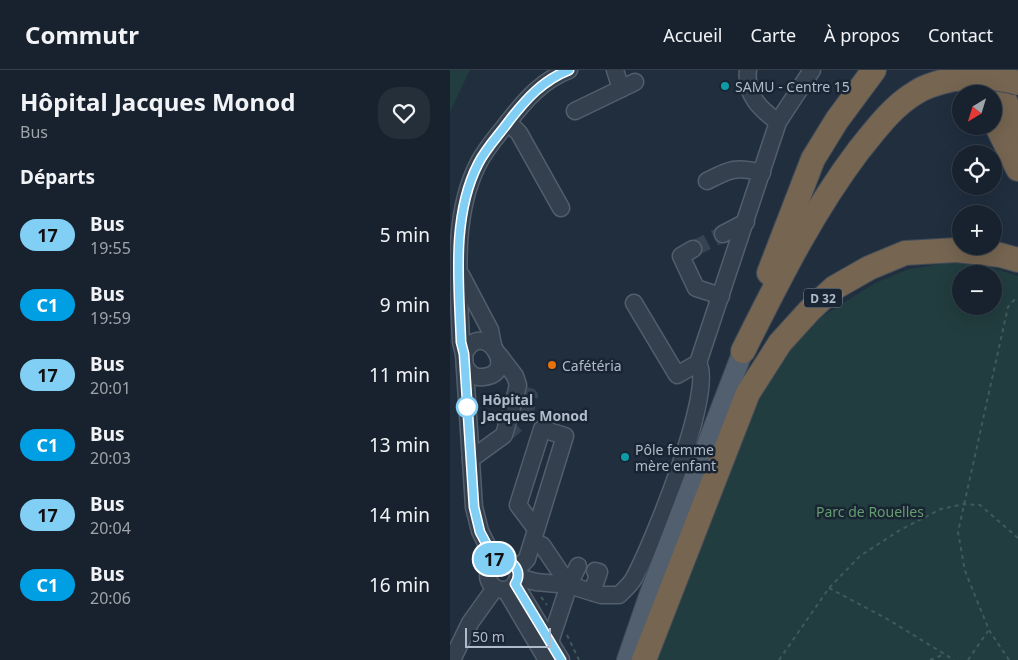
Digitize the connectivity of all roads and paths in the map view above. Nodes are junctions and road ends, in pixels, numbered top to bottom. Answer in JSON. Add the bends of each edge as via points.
{"nodes":[{"id":1,"x":569,"y":70,"type":"edge"},
{"id":2,"x":615,"y":70,"type":"edge"},
{"id":3,"x":748,"y":70,"type":"edge"},
{"id":4,"x":812,"y":70,"type":"edge"},
{"id":5,"x":874,"y":70,"type":"edge"},
{"id":6,"x":993,"y":70,"type":"edge"},
{"id":7,"x":964,"y":75,"type":"edge"},
{"id":8,"x":1018,"y":84,"type":"edge"},
{"id":9,"x":974,"y":85,"type":"edge"},
{"id":10,"x":575,"y":111,"type":"dead end"},
{"id":11,"x":508,"y":122,"type":"junction"},
{"id":12,"x":778,"y":122,"type":"junction"},
{"id":13,"x":1018,"y":134,"type":"edge"},
{"id":14,"x":1001,"y":135,"type":"edge"},
{"id":15,"x":1018,"y":169,"type":"edge"},
{"id":16,"x":762,"y":173,"type":"junction"},
{"id":17,"x":707,"y":181,"type":"dead end"},
{"id":18,"x":561,"y":208,"type":"dead end"},
{"id":19,"x":746,"y":222,"type":"junction"},
{"id":20,"x":723,"y":234,"type":"tunnel mouth"},
{"id":21,"x":693,"y":249,"type":"tunnel mouth"},
{"id":22,"x":1018,"y":260,"type":"edge"},
{"id":23,"x":460,"y":273,"type":"junction"},
{"id":24,"x":721,"y":296,"type":"junction"},
{"id":25,"x":1018,"y":299,"type":"edge"},
{"id":26,"x":634,"y":303,"type":"dead end"},
{"id":27,"x":496,"y":350,"type":"junction"},
{"id":28,"x":743,"y":351,"type":"junction"},
{"id":29,"x":464,"y":360,"type":"junction"},
{"id":30,"x":698,"y":363,"type":"junction"},
{"id":31,"x":478,"y":377,"type":"junction"},
{"id":32,"x":466,"y":389,"type":"junction"},
{"id":33,"x":471,"y":459,"type":"junction"},
{"id":34,"x":964,"y":504,"type":"junction"},
{"id":35,"x":536,"y":529,"type":"junction"},
{"id":36,"x":1018,"y":538,"type":"edge"},
{"id":37,"x":542,"y":545,"type":"dead end"},
{"id":38,"x":496,"y":562,"type":"junction"},
{"id":39,"x":578,"y":566,"type":"dead end"},
{"id":40,"x":595,"y":571,"type":"dead end"},
{"id":41,"x":510,"y":582,"type":"junction"},
{"id":42,"x":568,"y":585,"type":"junction"},
{"id":43,"x":829,"y":588,"type":"junction"},
{"id":44,"x":597,"y":593,"type":"junction"},
{"id":45,"x":989,"y":630,"type":"junction"},
{"id":46,"x":550,"y":642,"type":"junction"},
{"id":47,"x":945,"y":654,"type":"junction"},
{"id":48,"x":452,"y":660,"type":"edge"},
{"id":49,"x":547,"y":660,"type":"edge"},
{"id":50,"x":561,"y":660,"type":"edge"},
{"id":51,"x":627,"y":660,"type":"edge"},
{"id":52,"x":644,"y":660,"type":"edge"},
{"id":53,"x":779,"y":660,"type":"edge"},
{"id":54,"x":930,"y":660,"type":"edge"},
{"id":55,"x":954,"y":660,"type":"edge"},
{"id":56,"x":968,"y":660,"type":"edge"},
{"id":57,"x":1009,"y":660,"type":"edge"}],
"edges":[{"from":1,"to":11,"type":"lane","via":[[540,86]]},
{"from":2,"to":10,"type":"lane","via":[[628,85]]},
{"from":3,"to":12,"type":"lane","via":[[747,79],[756,104]]},
{"from":4,"to":12,"type":"lane"},
{"from":5,"to":28,"type":"highway","via":[[813,159],[787,223]]},
{"from":6,"to":13,"type":"highway"},
{"from":7,"to":8,"type":"highway","bridge":true,"via":[[995,77]]},
{"from":7,"to":9,"type":"highway"},
{"from":7,"to":28,"type":"highway","via":[[916,92],[880,124],[811,220]]},
{"from":11,"to":18,"type":"lane","via":[[519,133]]},
{"from":11,"to":23,"type":"lane","via":[[478,164],[469,187],[461,228]]},
{"from":12,"to":16,"type":"lane"},
{"from":14,"to":15,"type":"highway"},
{"from":16,"to":17,"type":"lane","via":[[743,168],[727,170]]},
{"from":16,"to":19,"type":"lane"},
{"from":19,"to":20,"type":"lane"},
{"from":19,"to":24,"type":"lane"},
{"from":21,"to":24,"type":"lane","via":[[681,256],[696,288]]},
{"from":22,"to":52,"type":"highway","number":"D 32","via":[[957,250],[905,253],[834,288],[810,310],[780,344],[748,393]]},
{"from":23,"to":27,"type":"lane","via":[[490,330]]},
{"from":23,"to":29,"type":"lane"},
{"from":24,"to":30,"type":"lane"},
{"from":25,"to":34,"type":"path","via":[[1008,307]]},
{"from":26,"to":30,"type":"lane","via":[[677,375]]},
{"from":27,"to":29,"type":"lane","via":[[476,342]]},
{"from":27,"to":31,"type":"lane","via":[[500,361],[495,372]]},
{"from":27,"to":33,"type":"lane","via":[[518,385],[504,435]]},
{"from":28,"to":51,"type":"main road"},
{"from":29,"to":31,"type":"lane","via":[[472,375]]},
{"from":29,"to":32,"type":"lane"},
{"from":30,"to":44,"type":"lane","via":[[702,369],[702,383],[690,438],[651,542],[633,580],[619,595]]},
{"from":31,"to":32,"type":"lane"},
{"from":32,"to":33,"type":"lane"},
{"from":33,"to":38,"type":"lane","via":[[477,521]]},
{"from":34,"to":36,"type":"path","via":[[980,506]]},
{"from":34,"to":43,"type":"path","via":[[941,509],[900,530],[860,556]]},
{"from":34,"to":45,"type":"path","via":[[958,532],[965,571]]},
{"from":35,"to":35,"type":"lane","via":[[565,436],[542,429],[518,505]]},
{"from":35,"to":41,"type":"lane","via":[[526,559]]},
{"from":37,"to":42,"type":"lane"},
{"from":38,"to":41,"type":"lane","via":[[508,561]]},
{"from":38,"to":41,"type":"lane","via":[[488,574],[490,582]]},
{"from":39,"to":42,"type":"lane"},
{"from":40,"to":44,"type":"lane","via":[[599,572]]},
{"from":41,"to":42,"type":"lane"},
{"from":41,"to":46,"type":"lane"},
{"from":41,"to":48,"type":"lane","via":[[470,623]]},
{"from":41,"to":49,"type":"lane"},
{"from":42,"to":44,"type":"lane"},
{"from":42,"to":46,"type":"lane"},
{"from":43,"to":47,"type":"path"},
{"from":43,"to":53,"type":"path"},
{"from":45,"to":56,"type":"path"},
{"from":45,"to":57,"type":"path"},
{"from":46,"to":50,"type":"lane"},
{"from":47,"to":54,"type":"path"},
{"from":47,"to":55,"type":"path"}]}
